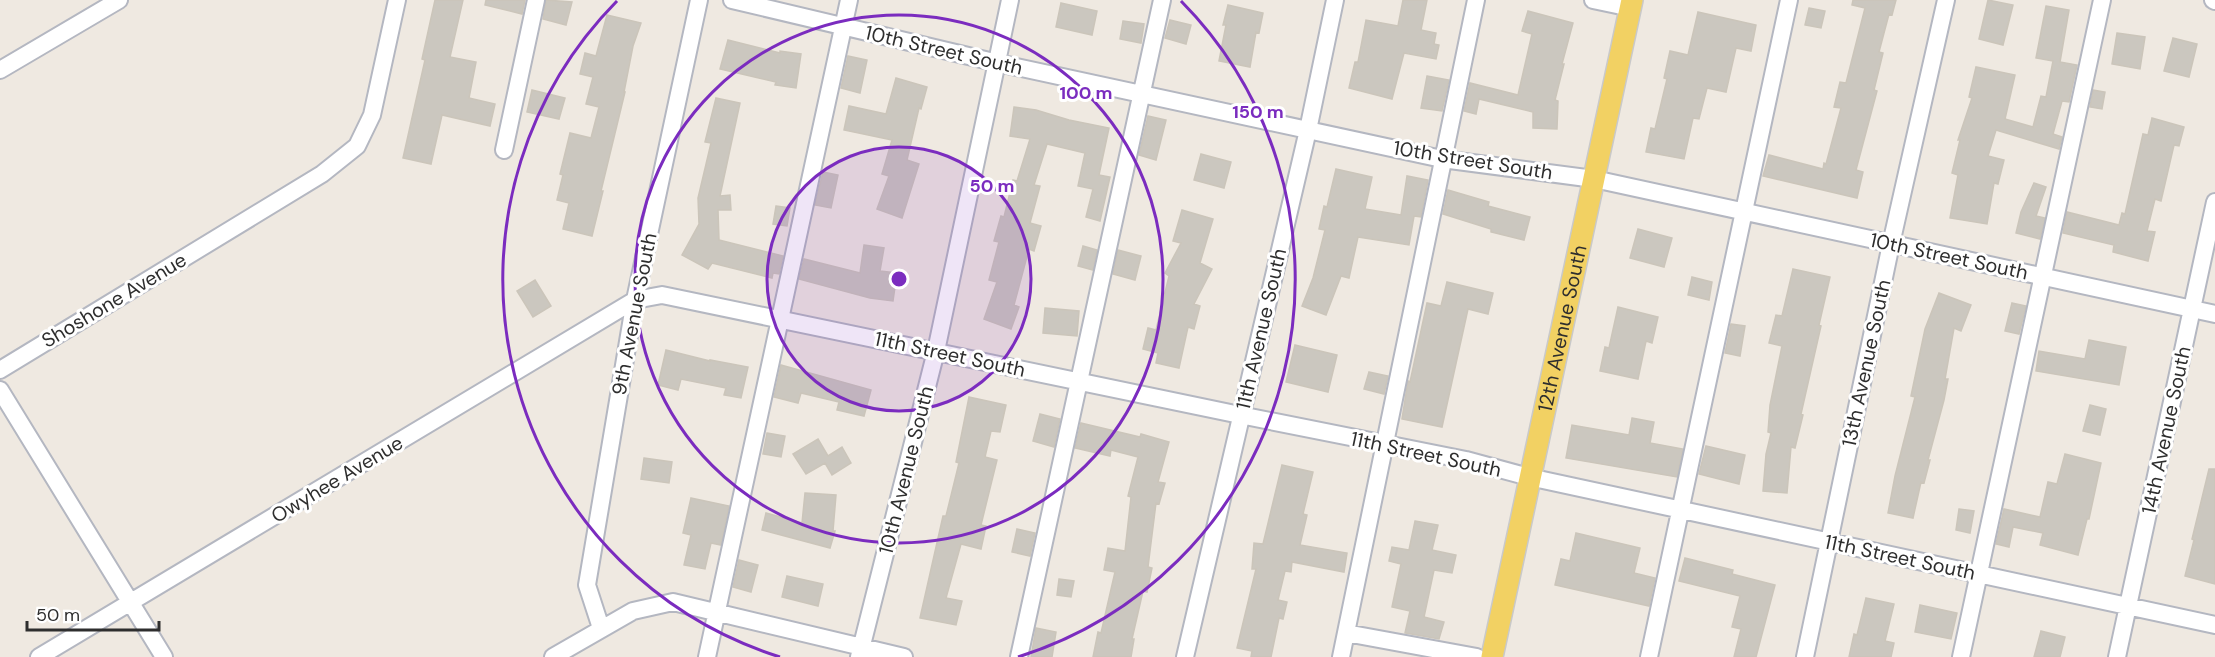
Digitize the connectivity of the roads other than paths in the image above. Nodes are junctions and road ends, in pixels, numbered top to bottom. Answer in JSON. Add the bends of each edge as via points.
{"nodes":[{"id":1,"x":119,"y":0,"type":"edge"},
{"id":2,"x":397,"y":0,"type":"edge"},
{"id":3,"x":536,"y":0,"type":"edge"},
{"id":4,"x":699,"y":0,"type":"edge"},
{"id":5,"x":732,"y":0,"type":"edge"},
{"id":6,"x":849,"y":0,"type":"edge"},
{"id":7,"x":1010,"y":0,"type":"edge"},
{"id":8,"x":1162,"y":0,"type":"edge"},
{"id":9,"x":1335,"y":0,"type":"edge"},
{"id":10,"x":1476,"y":0,"type":"edge"},
{"id":11,"x":1593,"y":0,"type":"edge"},
{"id":12,"x":1789,"y":0,"type":"edge"},
{"id":13,"x":1946,"y":0,"type":"edge"},
{"id":14,"x":2102,"y":0,"type":"edge"},
{"id":15,"x":1631,"y":4,"type":"edge"},
{"id":16,"x":843,"y":26,"type":"junction"},
{"id":17,"x":998,"y":63,"type":"junction"},
{"id":18,"x":0,"y":70,"type":"edge"},
{"id":19,"x":1141,"y":94,"type":"junction"},
{"id":20,"x":1308,"y":130,"type":"junction"},
{"id":21,"x":504,"y":150,"type":"dead end"},
{"id":22,"x":1442,"y":159,"type":"junction"},
{"id":23,"x":1594,"y":179,"type":"junction"},
{"id":24,"x":2215,"y":202,"type":"edge"},
{"id":25,"x":1743,"y":212,"type":"junction"},
{"id":26,"x":1891,"y":244,"type":"junction"},
{"id":27,"x":2043,"y":276,"type":"junction"},
{"id":28,"x":635,"y":300,"type":"junction"},
{"id":29,"x":2192,"y":309,"type":"junction"},
{"id":30,"x":2215,"y":314,"type":"edge"},
{"id":31,"x":780,"y":318,"type":"junction"},
{"id":32,"x":936,"y":351,"type":"junction"},
{"id":33,"x":0,"y":369,"type":"edge"},
{"id":34,"x":1079,"y":381,"type":"junction"},
{"id":35,"x":0,"y":390,"type":"edge"},
{"id":36,"x":1240,"y":415,"type":"junction"},
{"id":37,"x":1384,"y":444,"type":"junction"},
{"id":38,"x":1529,"y":477,"type":"junction"},
{"id":39,"x":1680,"y":510,"type":"junction"},
{"id":40,"x":1830,"y":542,"type":"junction"},
{"id":41,"x":1979,"y":574,"type":"junction"},
{"id":42,"x":130,"y":603,"type":"junction"},
{"id":43,"x":2128,"y":607,"type":"junction"},
{"id":44,"x":717,"y":613,"type":"junction"},
{"id":45,"x":2215,"y":625,"type":"edge"},
{"id":46,"x":601,"y":628,"type":"junction"},
{"id":47,"x":1346,"y":633,"type":"junction"},
{"id":48,"x":1407,"y":651,"type":"edge"},
{"id":49,"x":860,"y":652,"type":"edge"},
{"id":50,"x":1454,"y":655,"type":"edge"},
{"id":51,"x":39,"y":657,"type":"edge"},
{"id":52,"x":164,"y":657,"type":"edge"},
{"id":53,"x":554,"y":657,"type":"edge"},
{"id":54,"x":707,"y":657,"type":"edge"},
{"id":55,"x":904,"y":657,"type":"edge"},
{"id":56,"x":1019,"y":657,"type":"edge"},
{"id":57,"x":1185,"y":657,"type":"edge"},
{"id":58,"x":1341,"y":657,"type":"edge"},
{"id":59,"x":1477,"y":657,"type":"edge"},
{"id":60,"x":1492,"y":657,"type":"edge"},
{"id":61,"x":1649,"y":657,"type":"edge"},
{"id":62,"x":1805,"y":657,"type":"edge"},
{"id":63,"x":1961,"y":657,"type":"edge"},
{"id":64,"x":2117,"y":657,"type":"edge"}],
"edges":[{"from":1,"to":18,"type":"street"},
{"from":2,"to":33,"type":"street","name":"Shoshone Avenue","via":[[372,115],[357,146],[322,174]]},
{"from":3,"to":21,"type":"street"},
{"from":4,"to":28,"type":"street","name":"9th Avenue South"},
{"from":5,"to":16,"type":"street","name":"10th Street South"},
{"from":6,"to":16,"type":"street"},
{"from":7,"to":17,"type":"street","name":"10th Avenue South"},
{"from":8,"to":19,"type":"street"},
{"from":9,"to":20,"type":"street","name":"11th Avenue South"},
{"from":10,"to":22,"type":"street"},
{"from":11,"to":15,"type":"street"},
{"from":12,"to":25,"type":"street"},
{"from":13,"to":26,"type":"street","name":"13th Avenue South"},
{"from":14,"to":27,"type":"street"},
{"from":15,"to":23,"type":"main road","name":"12th Avenue South"},
{"from":16,"to":17,"type":"street","name":"10th Street South"},
{"from":16,"to":31,"type":"street"},
{"from":17,"to":19,"type":"street","name":"10th Street South"},
{"from":17,"to":32,"type":"street","name":"10th Avenue South"},
{"from":19,"to":20,"type":"street","name":"10th Street South"},
{"from":19,"to":34,"type":"street"},
{"from":20,"to":22,"type":"street","name":"10th Street South"},
{"from":20,"to":36,"type":"street","name":"11th Avenue South"},
{"from":22,"to":23,"type":"street","name":"10th Street South"},
{"from":22,"to":37,"type":"street"},
{"from":23,"to":25,"type":"street","name":"10th Street South"},
{"from":23,"to":38,"type":"main road","name":"12th Avenue South"},
{"from":24,"to":29,"type":"street","name":"14th Avenue South"},
{"from":25,"to":26,"type":"street","name":"10th Street South"},
{"from":25,"to":39,"type":"street"},
{"from":26,"to":27,"type":"street","name":"10th Street South"},
{"from":26,"to":40,"type":"street","name":"13th Avenue South"},
{"from":27,"to":29,"type":"street","name":"10th Street South"},
{"from":27,"to":41,"type":"street"},
{"from":28,"to":31,"type":"street","name":"11th Street South","via":[[662,295]]},
{"from":28,"to":42,"type":"street","name":"Owyhee Avenue"},
{"from":28,"to":46,"type":"street","name":"9th Avenue South","via":[[587,585]]},
{"from":29,"to":30,"type":"street","name":"10th Street South"},
{"from":29,"to":43,"type":"street","name":"14th Avenue South"},
{"from":31,"to":32,"type":"street","name":"11th Street South"},
{"from":31,"to":44,"type":"street"},
{"from":32,"to":34,"type":"street","name":"11th Street South"},
{"from":32,"to":49,"type":"street","name":"10th Avenue South"},
{"from":34,"to":36,"type":"street","name":"11th Street South"},
{"from":34,"to":56,"type":"street"},
{"from":35,"to":42,"type":"street"},
{"from":36,"to":37,"type":"street","name":"11th Street South"},
{"from":36,"to":57,"type":"street","name":"11th Avenue South"},
{"from":37,"to":38,"type":"street","name":"11th Street South"},
{"from":37,"to":47,"type":"street"},
{"from":38,"to":39,"type":"street","name":"11th Street South"},
{"from":38,"to":60,"type":"main road","name":"12th Avenue South"},
{"from":39,"to":40,"type":"street","name":"11th Street South"},
{"from":39,"to":61,"type":"street"},
{"from":40,"to":41,"type":"street","name":"11th Street South"},
{"from":40,"to":62,"type":"street","name":"13th Avenue South"},
{"from":41,"to":43,"type":"street","name":"11th Street South"},
{"from":41,"to":63,"type":"street"},
{"from":42,"to":51,"type":"street","name":"Owyhee Avenue"},
{"from":42,"to":52,"type":"street"},
{"from":43,"to":45,"type":"street","name":"11th Street South"},
{"from":43,"to":64,"type":"street","name":"14th Avenue South"},
{"from":44,"to":46,"type":"street","via":[[673,602],[633,610]]},
{"from":44,"to":49,"type":"street"},
{"from":44,"to":54,"type":"street"},
{"from":46,"to":53,"type":"street"},
{"from":47,"to":48,"type":"street"},
{"from":47,"to":58,"type":"street"},
{"from":48,"to":50,"type":"street"},
{"from":49,"to":55,"type":"street"},
{"from":50,"to":59,"type":"street"}]}
